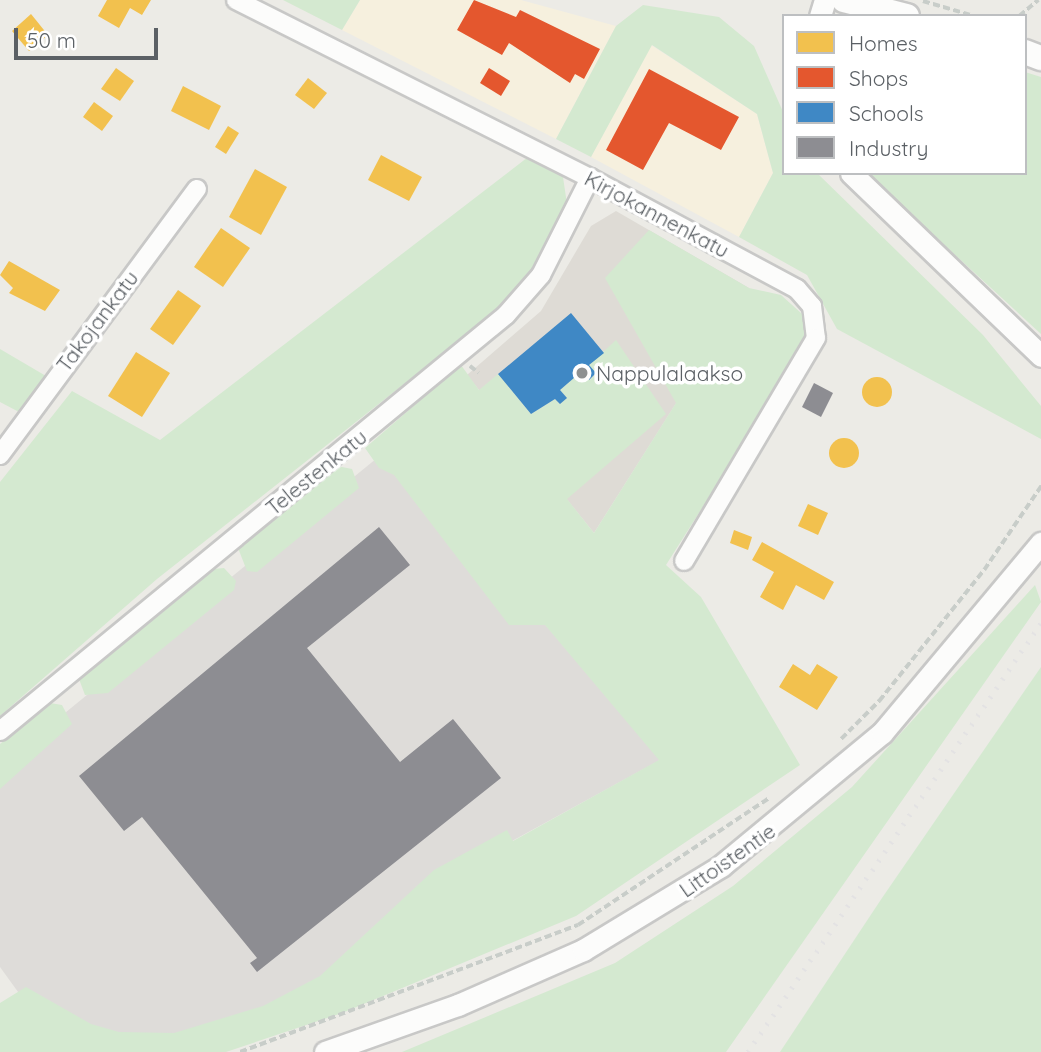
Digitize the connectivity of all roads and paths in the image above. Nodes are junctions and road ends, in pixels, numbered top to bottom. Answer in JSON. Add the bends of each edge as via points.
{"nodes":[{"id":1,"x":236,"y":0,"type":"edge"},
{"id":2,"x":844,"y":0,"type":"edge"},
{"id":3,"x":920,"y":0,"type":"edge"},
{"id":4,"x":1038,"y":0,"type":"edge"},
{"id":5,"x":899,"y":14,"type":"edge"},
{"id":6,"x":967,"y":14,"type":"edge"},
{"id":7,"x":1021,"y":14,"type":"edge"},
{"id":8,"x":853,"y":175,"type":"edge"},
{"id":9,"x":590,"y":178,"type":"junction"},
{"id":10,"x":197,"y":189,"type":"dead end"},
{"id":11,"x":1041,"y":356,"type":"edge"},
{"id":12,"x":0,"y":455,"type":"edge"},
{"id":13,"x":1041,"y":486,"type":"edge"},
{"id":14,"x":1041,"y":543,"type":"edge"},
{"id":15,"x":684,"y":561,"type":"dead end"},
{"id":16,"x":0,"y":731,"type":"edge"},
{"id":17,"x":832,"y":748,"type":"dead end"},
{"id":18,"x":780,"y":790,"type":"dead end"},
{"id":19,"x":240,"y":1052,"type":"edge"},
{"id":20,"x":325,"y":1052,"type":"edge"}],
"edges":[{"from":1,"to":9,"type":"street","name":"Kirjokannenkatu"},
{"from":2,"to":5,"type":"main road"},
{"from":3,"to":6,"type":"path"},
{"from":4,"to":7,"type":"path"},
{"from":8,"to":11,"type":"street"},
{"from":9,"to":15,"type":"street","name":"Kirjokannenkatu","via":[[797,289],[817,322],[816,338]]},
{"from":9,"to":16,"type":"street","name":"Telestenkatu","via":[[541,275],[506,315]]},
{"from":10,"to":12,"type":"street","name":"Takojankatu"},
{"from":13,"to":17,"type":"path","via":[[960,600],[879,701]]},
{"from":14,"to":20,"type":"street","name":"Littoistentie","via":[[882,733],[722,866],[583,950],[458,1005]]},
{"from":18,"to":19,"type":"path","via":[[578,925]]}]}
